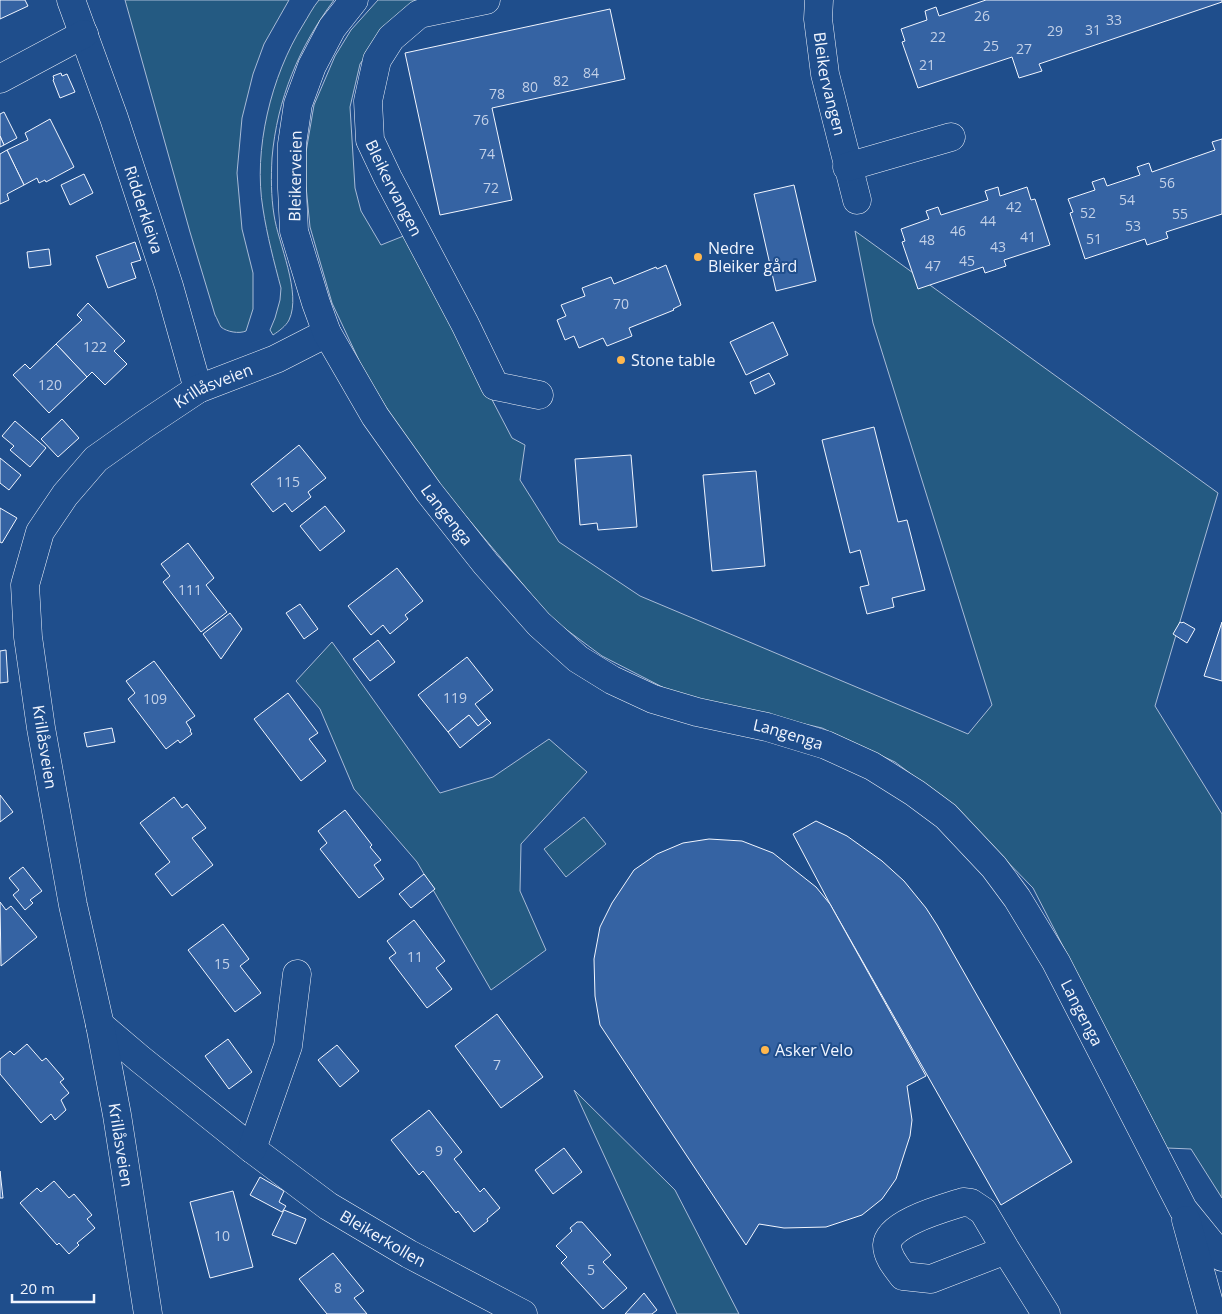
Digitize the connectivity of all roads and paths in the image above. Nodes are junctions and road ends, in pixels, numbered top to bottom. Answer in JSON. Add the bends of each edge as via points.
{"nodes":[{"id":1,"x":71,"y":0,"type":"edge"},
{"id":2,"x":354,"y":0,"type":"edge"},
{"id":3,"x":486,"y":0,"type":"edge"},
{"id":4,"x":819,"y":0,"type":"edge"},
{"id":5,"x":84,"y":34,"type":"junction"},
{"id":6,"x":0,"y":79,"type":"edge"},
{"id":7,"x":951,"y":137,"type":"dead end"},
{"id":8,"x":848,"y":167,"type":"junction"},
{"id":9,"x":857,"y":200,"type":"dead end"},
{"id":10,"x":327,"y":332,"type":"junction"},
{"id":11,"x":198,"y":390,"type":"junction"},
{"id":12,"x":539,"y":395,"type":"dead end"},
{"id":13,"x":297,"y":974,"type":"dead end"},
{"id":14,"x":100,"y":1025,"type":"junction"},
{"id":15,"x":252,"y":1150,"type":"junction"},
{"id":16,"x":1183,"y":1209,"type":"junction"},
{"id":17,"x":1006,"y":1250,"type":"dead end"},
{"id":18,"x":1222,"y":1258,"type":"edge"},
{"id":19,"x":1222,"y":1306,"type":"edge"},
{"id":20,"x":148,"y":1314,"type":"edge"},
{"id":21,"x":522,"y":1314,"type":"edge"},
{"id":22,"x":1046,"y":1314,"type":"edge"},
{"id":23,"x":1214,"y":1314,"type":"edge"}],
"edges":[{"from":1,"to":5,"type":"street","name":"Ridderkleiva"},
{"from":2,"to":10,"type":"street","name":"Bleikerveien","via":[[332,28],[312,66],[298,104],[292,144],[294,231]]},
{"from":3,"to":12,"type":"street","name":"Bleikervangen","via":[[419,14],[392,38],[377,60],[368,101],[370,140],[495,386]]},
{"from":4,"to":8,"type":"street","name":"Bleikervangen","via":[[825,74]]},
{"from":5,"to":6,"type":"street"},
{"from":5,"to":11,"type":"street","name":"Ridderkleiva","via":[[169,286]]},
{"from":7,"to":8,"type":"street"},
{"from":8,"to":9,"type":"street","name":"Bleikervangen"},
{"from":10,"to":11,"type":"street","name":"Krillåsveien","via":[[276,359]]},
{"from":10,"to":16,"type":"street","name":"Langenga","via":[[375,416],[429,492],[539,624],[578,659],[612,680],[653,699],[775,729],[826,745],[872,766],[946,816],[970,840],[1017,898],[1056,962]]},
{"from":11,"to":14,"type":"street","name":"Krillåsveien","via":[[96,459],[65,495],[40,532],[25,585],[28,637],[41,728],[73,905]]},
{"from":13,"to":15,"type":"street","via":[[288,1046]]},
{"from":14,"to":15,"type":"street","name":"Bleikerkollen"},
{"from":14,"to":20,"type":"street","name":"Krillåsveien"},
{"from":15,"to":21,"type":"street","name":"Bleikerkollen","via":[[328,1206],[408,1254]]},
{"from":16,"to":18,"type":"street","name":"Langenga"},
{"from":16,"to":23,"type":"street","name":"Langenga"},
{"from":17,"to":22,"type":"street"},
{"from":19,"to":23,"type":"street"}]}
